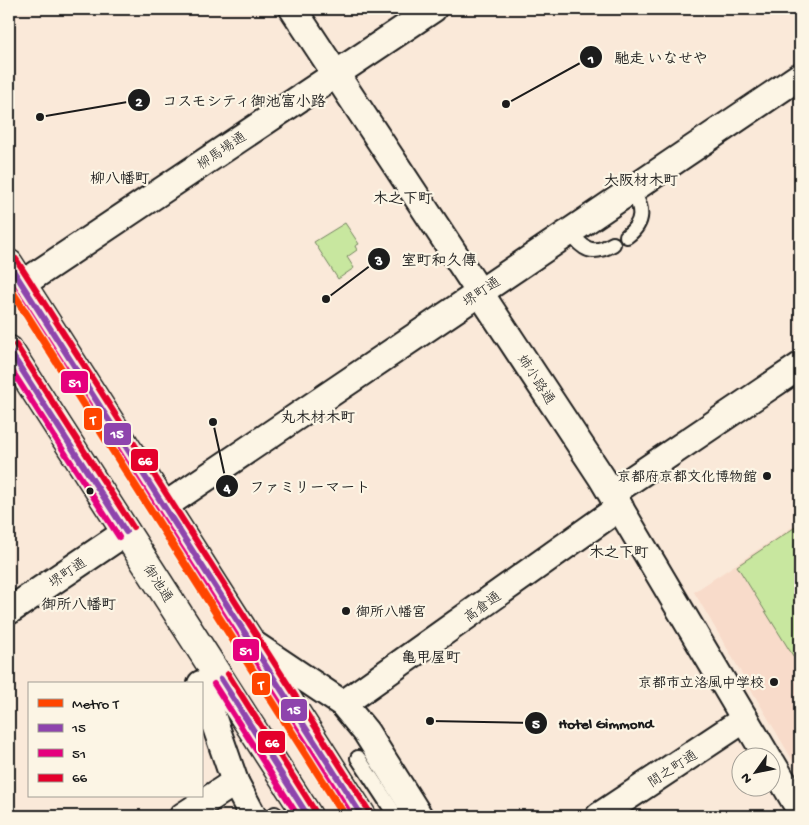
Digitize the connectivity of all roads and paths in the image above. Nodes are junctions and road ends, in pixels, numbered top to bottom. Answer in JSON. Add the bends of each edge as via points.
{"nodes":[{"id":1,"x":293,"y":9,"type":"edge"},
{"id":2,"x":433,"y":9,"type":"edge"},
{"id":3,"x":336,"y":72,"type":"junction"},
{"id":4,"x":800,"y":76,"type":"edge"},
{"id":5,"x":632,"y":190,"type":"junction"},
{"id":6,"x":569,"y":231,"type":"junction"},
{"id":7,"x":627,"y":236,"type":"dead end"},
{"id":8,"x":613,"y":244,"type":"dead end"},
{"id":9,"x":13,"y":280,"type":"edge"},
{"id":10,"x":480,"y":292,"type":"junction"},
{"id":11,"x":9,"y":350,"type":"edge"},
{"id":12,"x":800,"y":366,"type":"edge"},
{"id":13,"x":616,"y":500,"type":"junction"},
{"id":14,"x":163,"y":508,"type":"junction"},
{"id":15,"x":126,"y":532,"type":"junction"},
{"id":16,"x":9,"y":611,"type":"edge"},
{"id":17,"x":183,"y":620,"type":"junction"},
{"id":18,"x":248,"y":640,"type":"junction"},
{"id":19,"x":200,"y":682,"type":"edge"},
{"id":20,"x":202,"y":687,"type":"edge"},
{"id":21,"x":343,"y":704,"type":"junction"},
{"id":22,"x":746,"y":719,"type":"junction"},
{"id":23,"x":762,"y":748,"type":"edge"},
{"id":24,"x":358,"y":758,"type":"dead end"},
{"id":25,"x":782,"y":780,"type":"edge"},
{"id":26,"x":234,"y":782,"type":"junction"},
{"id":27,"x":800,"y":810,"type":"edge"},
{"id":28,"x":183,"y":816,"type":"edge"},
{"id":29,"x":268,"y":816,"type":"edge"},
{"id":30,"x":308,"y":816,"type":"edge"},
{"id":31,"x":362,"y":816,"type":"edge"},
{"id":32,"x":396,"y":816,"type":"edge"},
{"id":33,"x":419,"y":816,"type":"edge"},
{"id":34,"x":598,"y":816,"type":"edge"}],
"edges":[{"from":1,"to":3,"type":"street","name":"姉小路通"},
{"from":2,"to":3,"type":"street","name":"柳馬場通"},
{"from":3,"to":9,"type":"street","name":"柳馬場通"},
{"from":3,"to":10,"type":"street","name":"姉小路通"},
{"from":4,"to":5,"type":"street","name":"堺町通"},
{"from":5,"to":6,"type":"street","name":"堺町通"},
{"from":5,"to":7,"type":"lane","via":[[641,206],[641,218]]},
{"from":6,"to":8,"type":"lane","via":[[581,246],[590,250],[603,250]]},
{"from":6,"to":10,"type":"street","name":"堺町通"},
{"from":9,"to":14,"type":"main road"},
{"from":10,"to":13,"type":"street","name":"姉小路通"},
{"from":10,"to":14,"type":"street","name":"堺町通"},
{"from":11,"to":15,"type":"main road","name":"御池通"},
{"from":12,"to":13,"type":"street","name":"高倉通"},
{"from":13,"to":21,"type":"street","name":"高倉通"},
{"from":13,"to":22,"type":"street","name":"姉小路通"},
{"from":14,"to":18,"type":"main road"},
{"from":15,"to":16,"type":"street","name":"堺町通"},
{"from":15,"to":17,"type":"main road","name":"御池通"},
{"from":17,"to":19,"type":"street"},
{"from":17,"to":30,"type":"main road","name":"御池通"},
{"from":18,"to":21,"type":"street"},
{"from":18,"to":31,"type":"main road"},
{"from":20,"to":26,"type":"street"},
{"from":21,"to":33,"type":"street","via":[[366,732]]},
{"from":22,"to":23,"type":"street","name":"姉小路通"},
{"from":22,"to":34,"type":"street","name":"間之町通"},
{"from":24,"to":32,"type":"lane"},
{"from":25,"to":27,"type":"street"},
{"from":26,"to":28,"type":"street"},
{"from":26,"to":29,"type":"street"}]}
